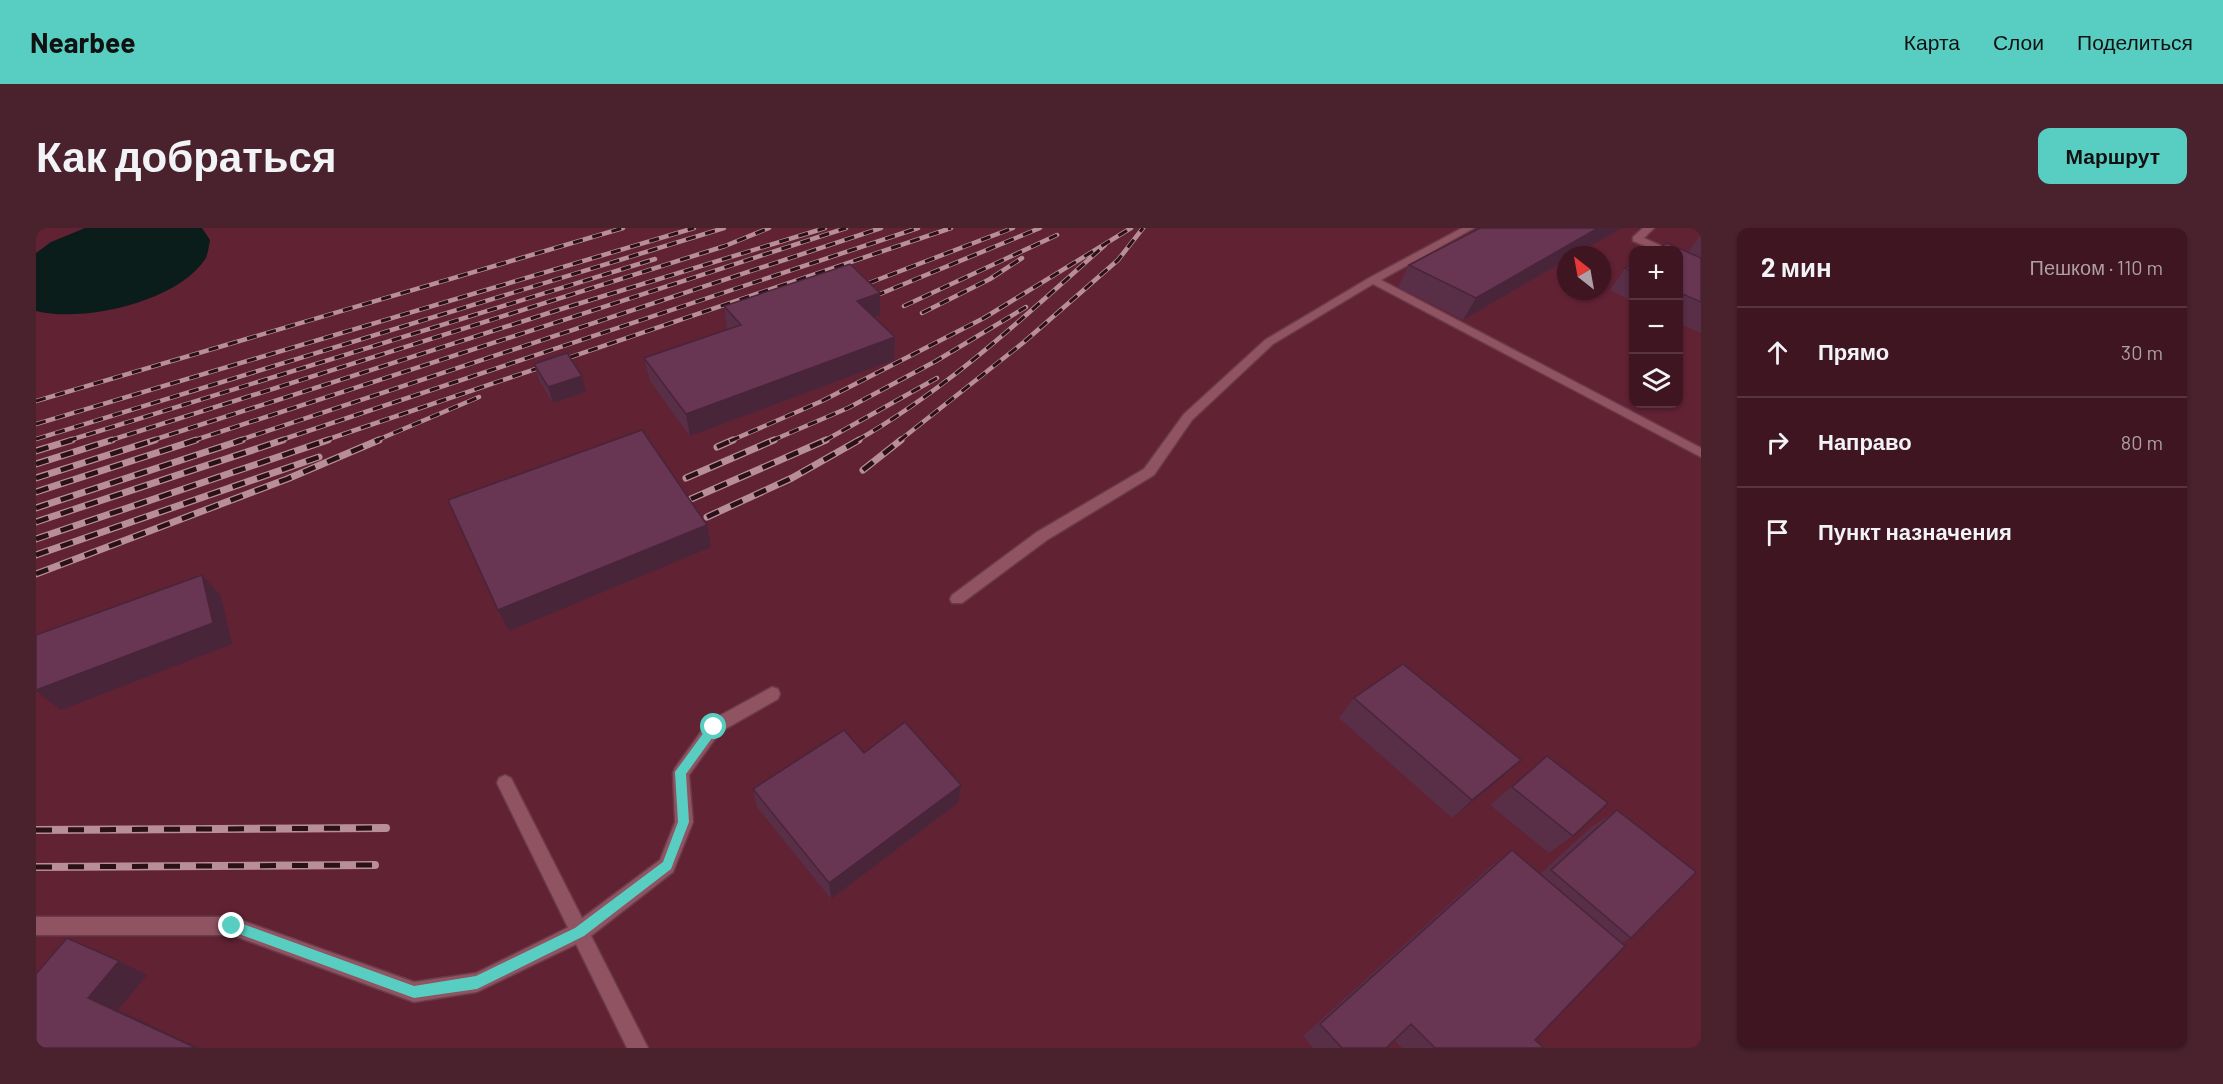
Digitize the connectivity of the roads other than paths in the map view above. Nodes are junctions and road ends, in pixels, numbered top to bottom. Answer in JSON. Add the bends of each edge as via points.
{"nodes":[{"id":1,"x":1469,"y":228,"type":"edge"},
{"id":2,"x":1649,"y":228,"type":"edge"},
{"id":3,"x":1653,"y":246,"type":"edge"},
{"id":4,"x":1373,"y":280,"type":"junction"},
{"id":5,"x":1701,"y":453,"type":"edge"},
{"id":6,"x":957,"y":599,"type":"dead end"},
{"id":7,"x":772,"y":694,"type":"dead end"},
{"id":8,"x":505,"y":783,"type":"dead end"},
{"id":9,"x":36,"y":926,"type":"edge"},
{"id":10,"x":580,"y":932,"type":"junction"},
{"id":11,"x":638,"y":1048,"type":"edge"}],
"edges":[{"from":1,"to":4,"type":"street"},
{"from":2,"to":3,"type":"street","via":[[1637,239]]},
{"from":4,"to":5,"type":"street"},
{"from":4,"to":6,"type":"street","via":[[1269,342],[1188,417],[1149,472],[1042,536]]},
{"from":7,"to":10,"type":"street","via":[[714,727],[681,772],[684,822],[667,866]]},
{"from":8,"to":10,"type":"street"},
{"from":9,"to":10,"type":"street","via":[[232,926],[414,992],[477,982]]},
{"from":10,"to":11,"type":"street"}]}
